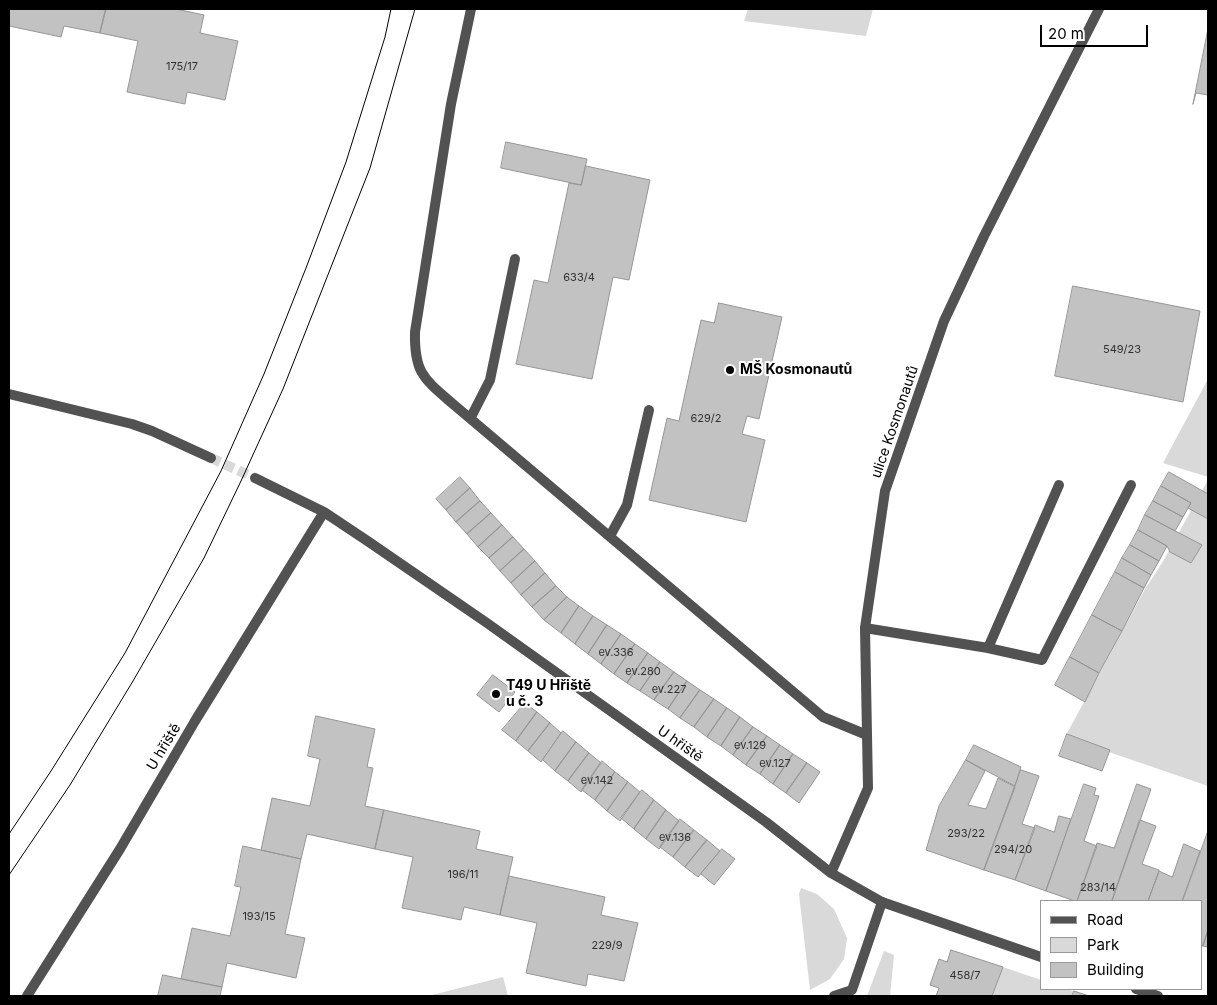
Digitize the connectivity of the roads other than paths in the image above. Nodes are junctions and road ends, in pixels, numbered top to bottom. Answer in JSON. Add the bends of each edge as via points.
{"nodes":[{"id":1,"x":471,"y":9,"type":"edge"},
{"id":2,"x":1099,"y":9,"type":"edge"},
{"id":3,"x":515,"y":259,"type":"dead end"},
{"id":4,"x":9,"y":394,"type":"edge"},
{"id":5,"x":649,"y":410,"type":"dead end"},
{"id":6,"x":471,"y":417,"type":"junction"},
{"id":7,"x":210,"y":458,"type":"tunnel mouth"},
{"id":8,"x":255,"y":478,"type":"tunnel mouth"},
{"id":9,"x":1059,"y":485,"type":"dead end"},
{"id":10,"x":1131,"y":485,"type":"dead end"},
{"id":11,"x":324,"y":512,"type":"junction"},
{"id":12,"x":610,"y":536,"type":"junction"},
{"id":13,"x":865,"y":628,"type":"junction"},
{"id":14,"x":988,"y":648,"type":"junction"},
{"id":15,"x":867,"y":735,"type":"junction"},
{"id":16,"x":831,"y":873,"type":"junction"},
{"id":17,"x":882,"y":902,"type":"junction"},
{"id":18,"x":1040,"y":956,"type":"edge"},
{"id":19,"x":1139,"y":990,"type":"edge"},
{"id":20,"x":27,"y":996,"type":"edge"},
{"id":21,"x":834,"y":996,"type":"edge"},
{"id":22,"x":1158,"y":996,"type":"edge"}],
"edges":[{"from":1,"to":6,"type":"street","via":[[451,104],[415,332],[415,352],[427,381]]},
{"from":2,"to":13,"type":"street","name":"ulice Kosmonautů","via":[[944,321],[885,490]]},
{"from":3,"to":6,"type":"street","via":[[490,380]]},
{"from":4,"to":7,"type":"street","via":[[132,424]]},
{"from":5,"to":12,"type":"street","via":[[627,505]]},
{"from":6,"to":12,"type":"street"},
{"from":8,"to":11,"type":"street","name":"U hřiště"},
{"from":9,"to":14,"type":"street"},
{"from":10,"to":14,"type":"street","via":[[1042,660]]},
{"from":11,"to":16,"type":"street","name":"U hřiště","via":[[591,697],[766,822]]},
{"from":11,"to":20,"type":"street","name":"U hřiště"},
{"from":12,"to":15,"type":"street","via":[[823,717]]},
{"from":13,"to":14,"type":"street"},
{"from":13,"to":15,"type":"street","name":"ulice Kosmonautů"},
{"from":15,"to":16,"type":"street","name":"ulice Kosmonautů","via":[[868,788]]},
{"from":16,"to":17,"type":"street","name":"U hřiště"},
{"from":17,"to":18,"type":"street","name":"U hřiště"},
{"from":17,"to":21,"type":"street","via":[[852,990]]},
{"from":19,"to":22,"type":"street"}]}
